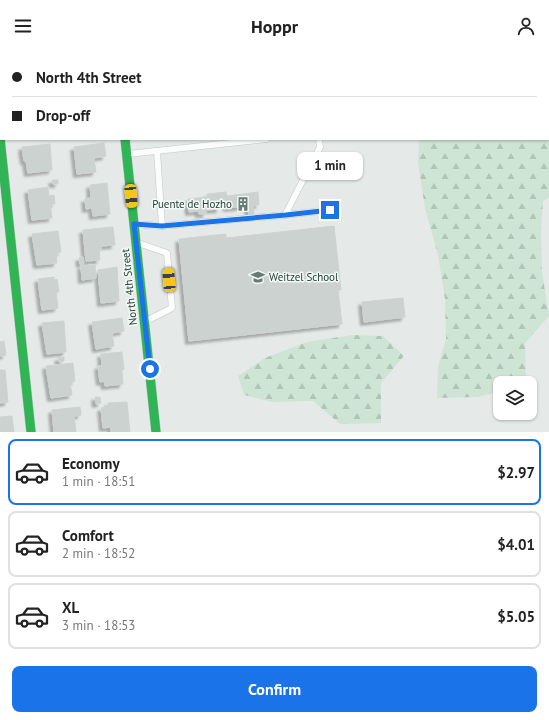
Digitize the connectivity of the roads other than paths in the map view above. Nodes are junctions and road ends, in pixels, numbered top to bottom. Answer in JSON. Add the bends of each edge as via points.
{"nodes":[{"id":1,"x":0,"y":140,"type":"edge"},
{"id":2,"x":125,"y":140,"type":"edge"},
{"id":3,"x":242,"y":140,"type":"edge"},
{"id":4,"x":257,"y":140,"type":"edge"},
{"id":5,"x":319,"y":140,"type":"edge"},
{"id":6,"x":236,"y":142,"type":"junction"},
{"id":7,"x":157,"y":151,"type":"junction"},
{"id":8,"x":127,"y":154,"type":"junction"},
{"id":9,"x":330,"y":210,"type":"dead end"},
{"id":10,"x":286,"y":215,"type":"junction"},
{"id":11,"x":134,"y":224,"type":"junction"},
{"id":12,"x":162,"y":226,"type":"junction"},
{"id":13,"x":136,"y":242,"type":"junction"},
{"id":14,"x":144,"y":322,"type":"junction"},
{"id":15,"x":31,"y":432,"type":"edge"},
{"id":16,"x":156,"y":432,"type":"edge"}],
"edges":[{"from":1,"to":15,"type":"street"},
{"from":2,"to":8,"type":"street","name":"North 4th Street"},
{"from":3,"to":6,"type":"lane"},
{"from":4,"to":6,"type":"lane"},
{"from":5,"to":10,"type":"lane","via":[[320,147]]},
{"from":6,"to":7,"type":"lane"},
{"from":7,"to":8,"type":"lane"},
{"from":7,"to":12,"type":"lane"},
{"from":8,"to":11,"type":"street","name":"North 4th Street"},
{"from":9,"to":10,"type":"lane"},
{"from":10,"to":12,"type":"lane"},
{"from":11,"to":12,"type":"lane"},
{"from":11,"to":13,"type":"street","name":"North 4th Street"},
{"from":13,"to":14,"type":"street","name":"North 4th Street"},
{"from":13,"to":14,"type":"lane","via":[[167,253],[172,308]]},
{"from":14,"to":16,"type":"street","name":"North 4th Street"}]}
